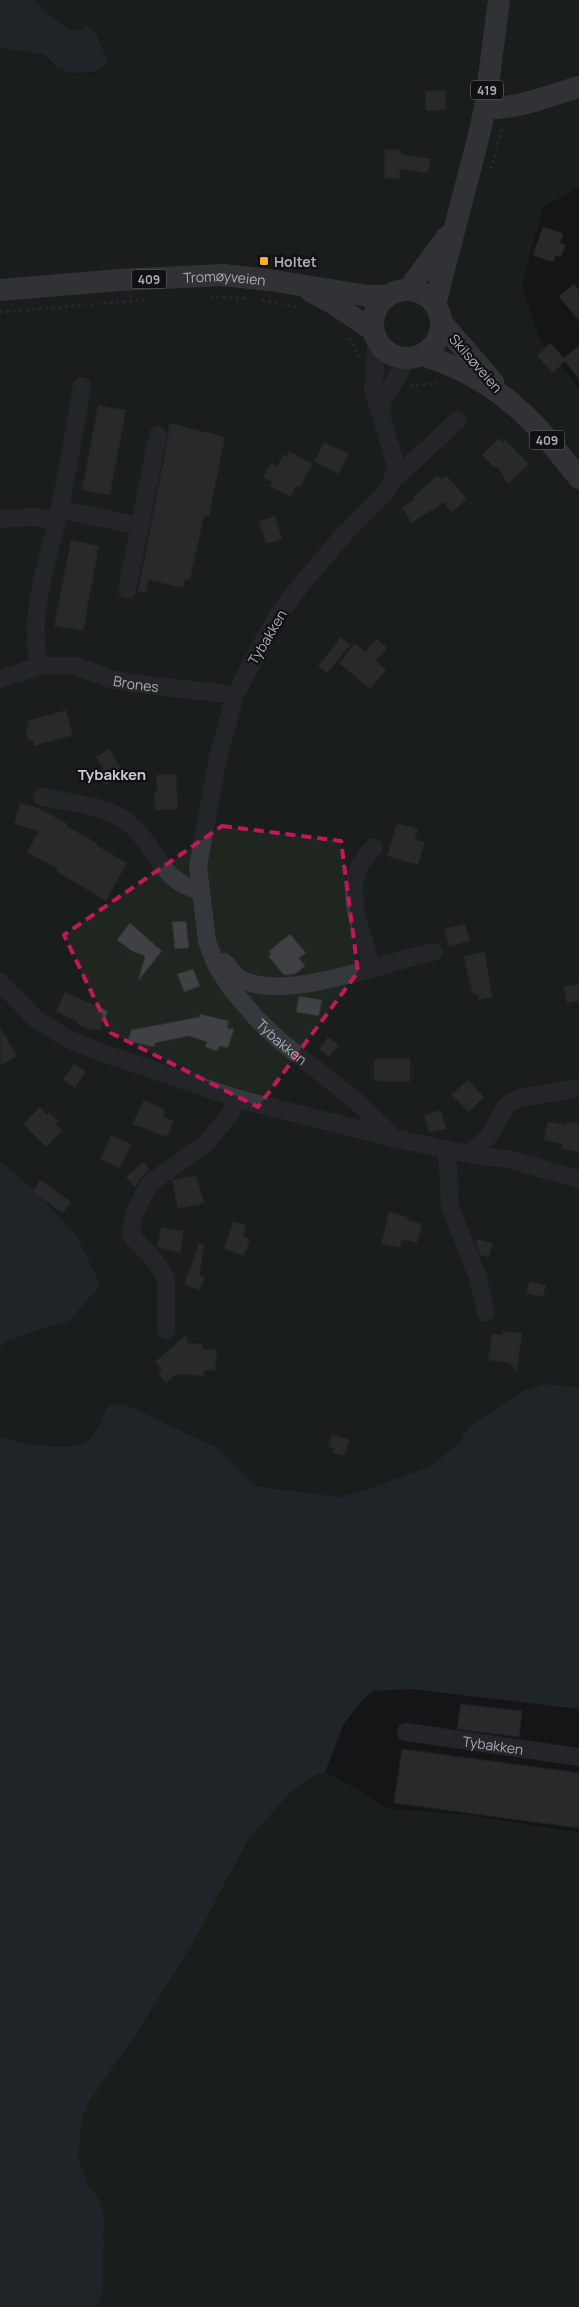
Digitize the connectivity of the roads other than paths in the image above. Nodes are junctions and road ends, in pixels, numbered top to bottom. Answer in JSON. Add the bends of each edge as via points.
{"nodes":[{"id":1,"x":499,"y":0,"type":"edge"},
{"id":2,"x":579,"y":87,"type":"edge"},
{"id":3,"x":484,"y":108,"type":"junction"},
{"id":4,"x":456,"y":221,"type":"junction"},
{"id":5,"x":298,"y":286,"type":"junction"},
{"id":6,"x":0,"y":290,"type":"edge"},
{"id":7,"x":397,"y":293,"type":"junction"},
{"id":8,"x":438,"y":313,"type":"junction"},
{"id":9,"x":375,"y":337,"type":"junction"},
{"id":10,"x":415,"y":357,"type":"junction"},
{"id":11,"x":82,"y":386,"type":"dead end"},
{"id":12,"x":512,"y":403,"type":"junction"},
{"id":13,"x":381,"y":418,"type":"junction"},
{"id":14,"x":458,"y":420,"type":"dead end"},
{"id":15,"x":158,"y":435,"type":"dead end"},
{"id":16,"x":579,"y":478,"type":"edge"},
{"id":17,"x":392,"y":481,"type":"junction"},
{"id":18,"x":58,"y":514,"type":"junction"},
{"id":19,"x":0,"y":519,"type":"edge"},
{"id":20,"x":140,"y":526,"type":"junction"},
{"id":21,"x":127,"y":590,"type":"dead end"},
{"id":22,"x":40,"y":666,"type":"junction"},
{"id":23,"x":0,"y":679,"type":"edge"},
{"id":24,"x":235,"y":695,"type":"junction"},
{"id":25,"x":42,"y":797,"type":"dead end"},
{"id":26,"x":374,"y":847,"type":"dead end"},
{"id":27,"x":199,"y":890,"type":"junction"},
{"id":28,"x":434,"y":952,"type":"dead end"},
{"id":29,"x":216,"y":965,"type":"junction"},
{"id":30,"x":372,"y":968,"type":"junction"},
{"id":31,"x":0,"y":982,"type":"edge"},
{"id":32,"x":579,"y":1088,"type":"edge"},
{"id":33,"x":239,"y":1099,"type":"junction"},
{"id":34,"x":394,"y":1138,"type":"junction"},
{"id":35,"x":447,"y":1149,"type":"junction"},
{"id":36,"x":472,"y":1155,"type":"junction"},
{"id":37,"x":579,"y":1179,"type":"edge"},
{"id":38,"x":486,"y":1313,"type":"dead end"},
{"id":39,"x":166,"y":1330,"type":"dead end"},
{"id":40,"x":406,"y":1732,"type":"dead end"},
{"id":41,"x":579,"y":1757,"type":"edge"}],
"edges":[{"from":1,"to":3,"type":"main road","number":"419"},
{"from":2,"to":3,"type":"main road","via":[[526,104]]},
{"from":3,"to":4,"type":"main road","number":"419","via":[[469,179]]},
{"from":4,"to":7,"type":"main road","number":"419","via":[[444,243]]},
{"from":4,"to":8,"type":"main road","number":"419"},
{"from":5,"to":6,"type":"main road","name":"Tromøyveien","number":"409","via":[[248,277],[197,275]]},
{"from":5,"to":7,"type":"main road","name":"Tromøyveien","number":"409","via":[[368,296]]},
{"from":5,"to":9,"type":"main road","name":"Tromøyveien","number":"409","via":[[331,302]]},
{"from":7,"to":8,"type":"main road","number":"409","via":[[423,294]]},
{"from":7,"to":9,"type":"main road","via":[[376,310],[373,319]]},
{"from":8,"to":10,"type":"main road","via":[[436,342]]},
{"from":8,"to":12,"type":"main road","name":"Skilsøveien","number":"409"},
{"from":9,"to":10,"type":"main road","number":"409","via":[[393,356]]},
{"from":9,"to":13,"type":"street","via":[[373,389]]},
{"from":10,"to":12,"type":"main road","name":"Skilsøveien","number":"409","via":[[465,372]]},
{"from":10,"to":13,"type":"street","via":[[384,400]]},
{"from":11,"to":18,"type":"street"},
{"from":12,"to":16,"type":"main road","name":"Skilsøveien","number":"409"},
{"from":13,"to":17,"type":"street","via":[[395,463]]},
{"from":14,"to":17,"type":"street","name":"Tybakken"},
{"from":15,"to":20,"type":"street"},
{"from":17,"to":24,"type":"street","name":"Tybakken","via":[[386,492],[340,540],[277,616]]},
{"from":18,"to":19,"type":"street"},
{"from":18,"to":20,"type":"street"},
{"from":18,"to":22,"type":"street","via":[[35,618]]},
{"from":20,"to":21,"type":"street"},
{"from":22,"to":23,"type":"street","name":"Brones"},
{"from":22,"to":24,"type":"street","name":"Brones","via":[[76,666],[131,684]]},
{"from":24,"to":27,"type":"street","name":"Tybakken","via":[[217,762],[201,846]]},
{"from":25,"to":27,"type":"street","via":[[119,816],[135,829],[168,875],[186,888]]},
{"from":26,"to":30,"type":"street","via":[[360,863],[354,888],[357,918]]},
{"from":27,"to":29,"type":"street","name":"Tybakken","via":[[207,941]]},
{"from":28,"to":30,"type":"street"},
{"from":29,"to":30,"type":"street","via":[[225,962],[238,978],[252,983],[283,986],[341,978]]},
{"from":29,"to":34,"type":"street","name":"Tybakken","via":[[256,1018],[355,1100]]},
{"from":31,"to":33,"type":"street","via":[[36,1019],[66,1038]]},
{"from":32,"to":36,"type":"street","via":[[519,1098],[508,1104],[488,1137]]},
{"from":33,"to":34,"type":"street"},
{"from":33,"to":39,"type":"street","via":[[205,1144],[149,1184],[135,1212],[132,1236],[166,1277]]},
{"from":34,"to":35,"type":"street"},
{"from":35,"to":36,"type":"street"},
{"from":35,"to":38,"type":"street","via":[[450,1207],[478,1278]]},
{"from":36,"to":37,"type":"street","via":[[508,1160]]},
{"from":40,"to":41,"type":"street","name":"Tybakken"}]}
